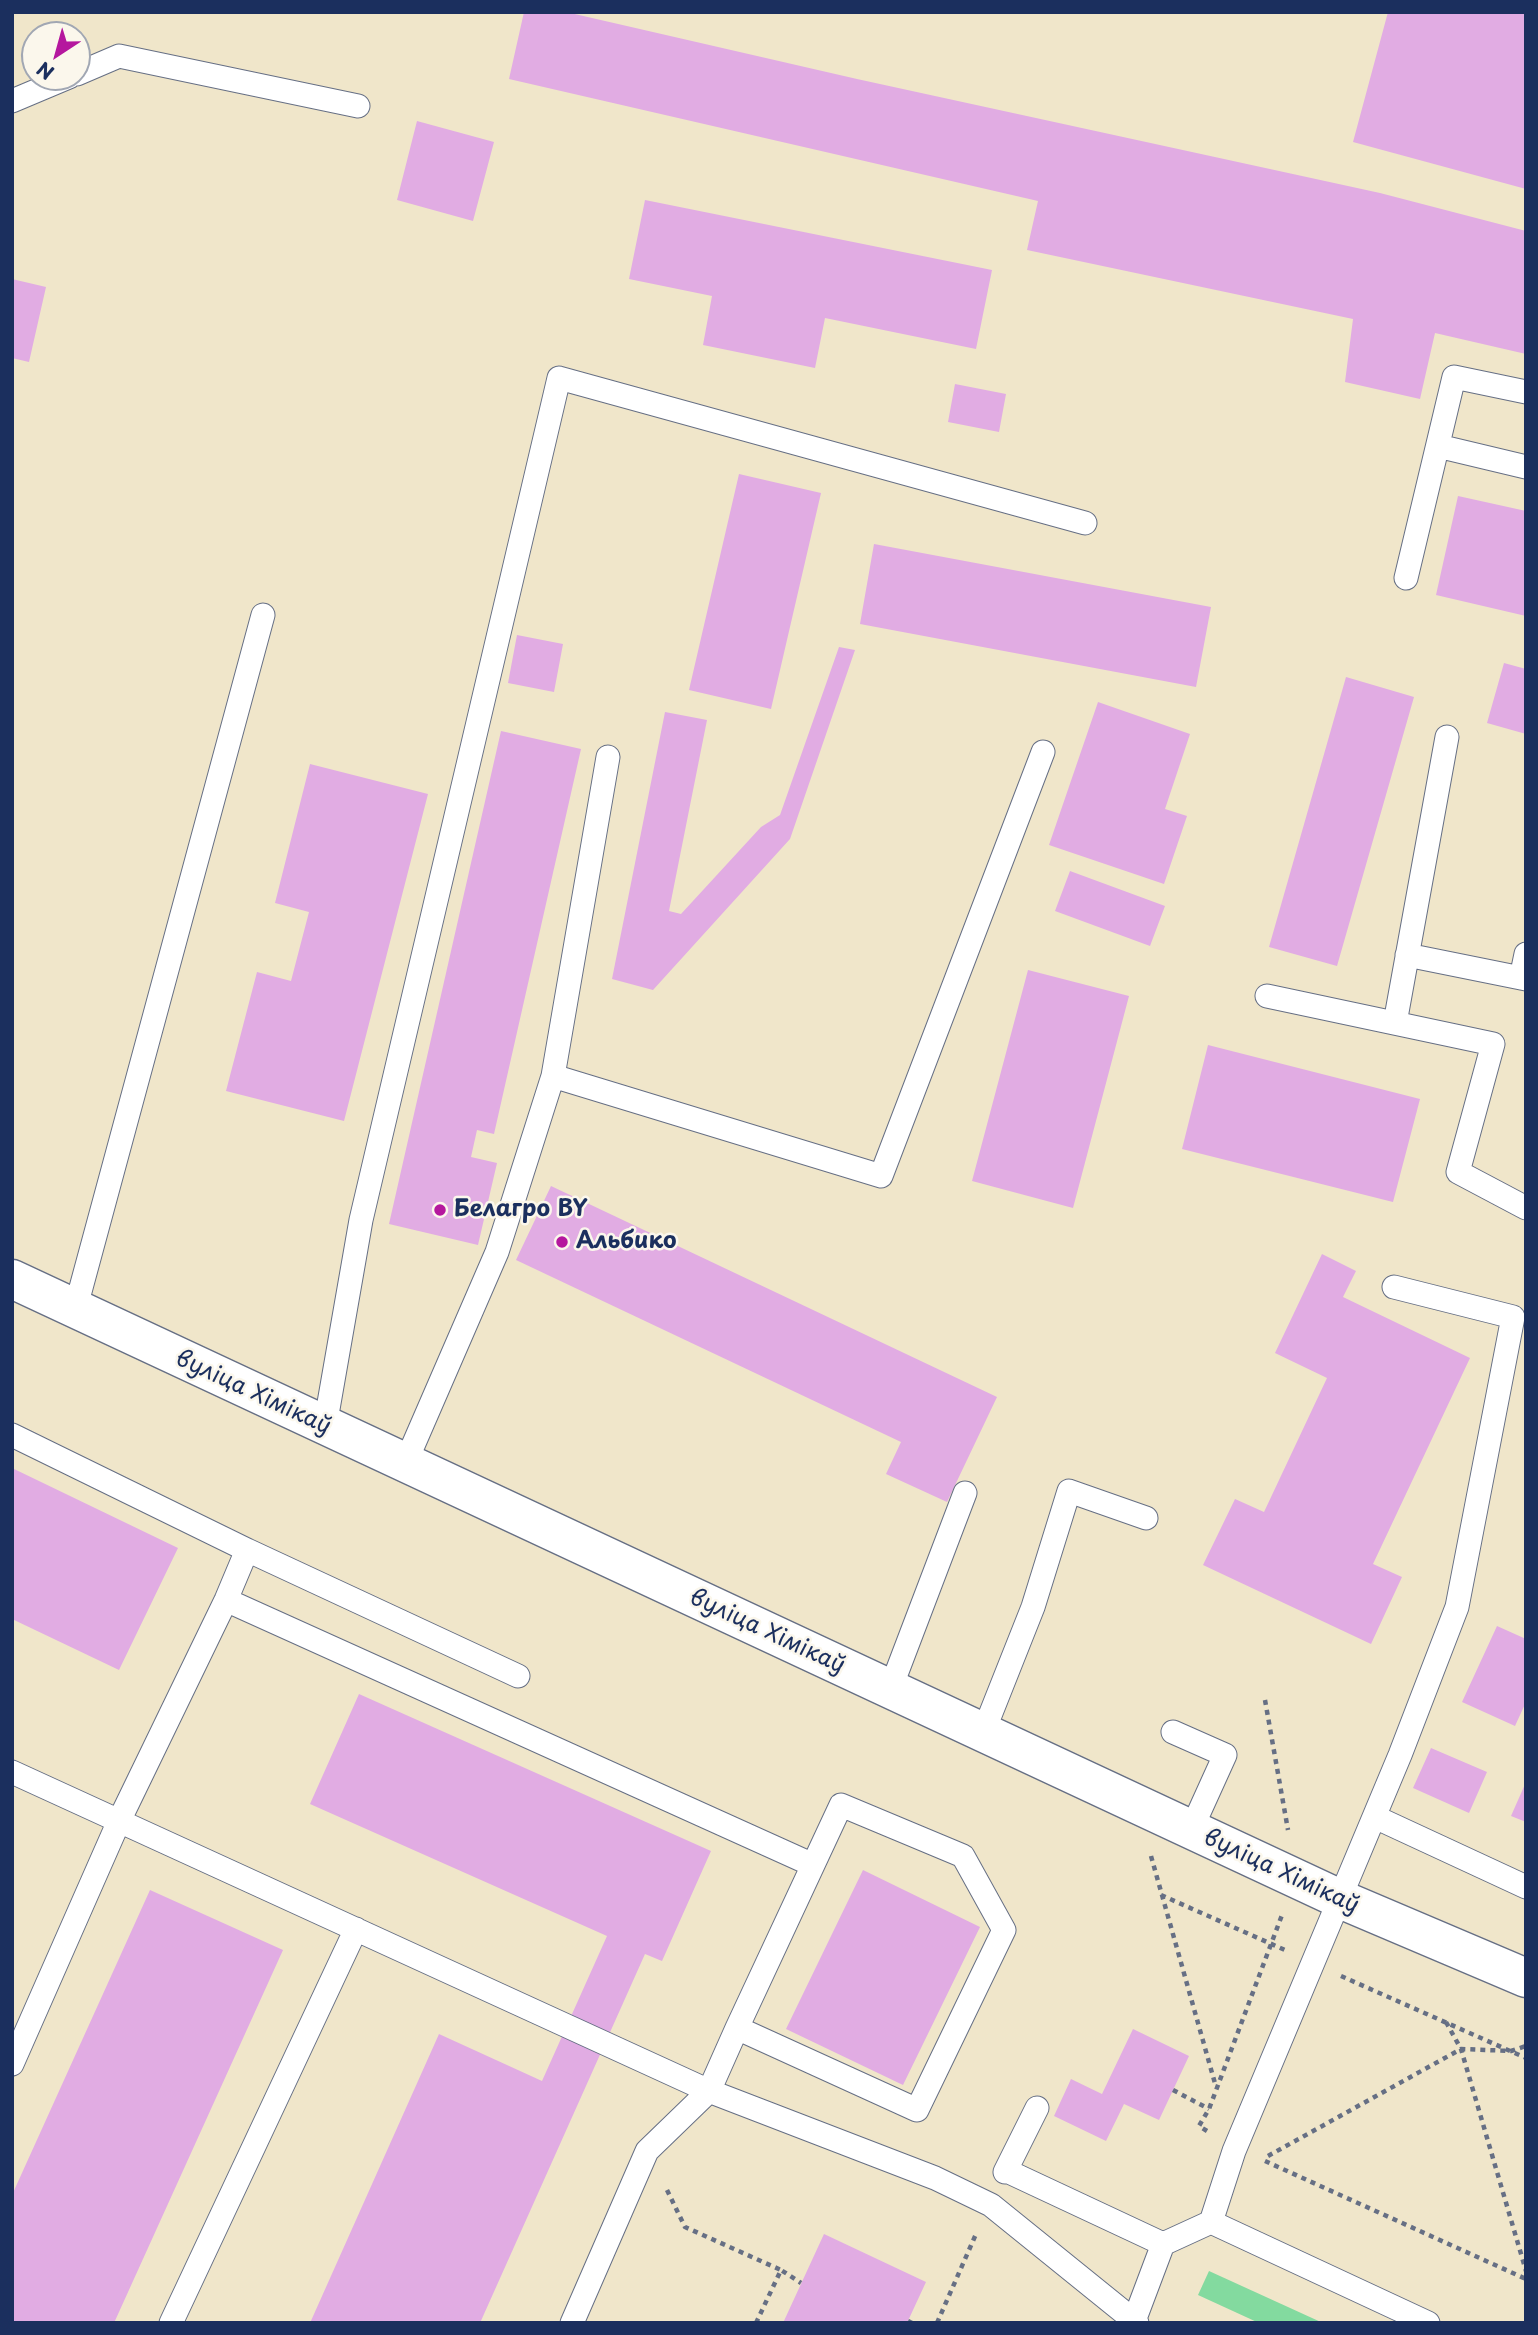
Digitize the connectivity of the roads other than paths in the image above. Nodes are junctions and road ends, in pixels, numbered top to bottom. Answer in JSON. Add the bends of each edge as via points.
{"nodes":[{"id":1,"x":91,"y":68,"type":"edge"},
{"id":2,"x":36,"y":91,"type":"edge"},
{"id":3,"x":12,"y":101,"type":"edge"},
{"id":4,"x":358,"y":106,"type":"dead end"},
{"id":5,"x":1526,"y":393,"type":"edge"},
{"id":6,"x":1438,"y":446,"type":"junction"},
{"id":7,"x":1526,"y":467,"type":"edge"},
{"id":8,"x":1085,"y":523,"type":"dead end"},
{"id":9,"x":1406,"y":578,"type":"dead end"},
{"id":10,"x":263,"y":615,"type":"dead end"},
{"id":11,"x":1447,"y":737,"type":"dead end"},
{"id":12,"x":1043,"y":752,"type":"dead end"},
{"id":13,"x":608,"y":757,"type":"dead end"},
{"id":14,"x":1526,"y":954,"type":"edge"},
{"id":15,"x":1407,"y":955,"type":"junction"},
{"id":16,"x":1523,"y":979,"type":"edge"},
{"id":17,"x":1267,"y":996,"type":"dead end"},
{"id":18,"x":1395,"y":1023,"type":"junction"},
{"id":19,"x":553,"y":1076,"type":"junction"},
{"id":20,"x":1526,"y":1208,"type":"edge"},
{"id":21,"x":12,"y":1279,"type":"edge"},
{"id":22,"x":1394,"y":1287,"type":"dead end"},
{"id":23,"x":75,"y":1310,"type":"junction"},
{"id":24,"x":325,"y":1426,"type":"junction"},
{"id":25,"x":12,"y":1435,"type":"edge"},
{"id":26,"x":405,"y":1464,"type":"junction"},
{"id":27,"x":965,"y":1493,"type":"dead end"},
{"id":28,"x":1146,"y":1518,"type":"dead end"},
{"id":29,"x":247,"y":1550,"type":"junction"},
{"id":30,"x":226,"y":1600,"type":"junction"},
{"id":31,"x":518,"y":1676,"type":"dead end"},
{"id":32,"x":890,"y":1690,"type":"junction"},
{"id":33,"x":1173,"y":1732,"type":"dead end"},
{"id":34,"x":983,"y":1733,"type":"junction"},
{"id":35,"x":12,"y":1772,"type":"edge"},
{"id":36,"x":1375,"y":1817,"type":"junction"},
{"id":37,"x":119,"y":1821,"type":"junction"},
{"id":38,"x":1191,"y":1830,"type":"junction"},
{"id":39,"x":813,"y":1865,"type":"junction"},
{"id":40,"x":1526,"y":1887,"type":"edge"},
{"id":41,"x":1340,"y":1899,"type":"junction"},
{"id":42,"x":356,"y":1930,"type":"junction"},
{"id":43,"x":1526,"y":1978,"type":"edge"},
{"id":44,"x":737,"y":2028,"type":"junction"},
{"id":45,"x":12,"y":2064,"type":"edge"},
{"id":46,"x":709,"y":2091,"type":"junction"},
{"id":47,"x":1037,"y":2108,"type":"dead end"},
{"id":48,"x":1211,"y":2222,"type":"junction"},
{"id":49,"x":1163,"y":2244,"type":"junction"},
{"id":50,"x":1135,"y":2322,"type":"edge"},
{"id":51,"x":171,"y":2323,"type":"edge"},
{"id":52,"x":572,"y":2323,"type":"edge"},
{"id":53,"x":1428,"y":2323,"type":"edge"}],
"edges":[{"from":1,"to":4,"type":"lane","via":[[119,56]]},
{"from":2,"to":3,"type":"lane"},
{"from":5,"to":6,"type":"lane","via":[[1454,377]]},
{"from":6,"to":7,"type":"lane"},
{"from":6,"to":9,"type":"lane"},
{"from":8,"to":24,"type":"lane","via":[[559,377],[361,1220]]},
{"from":10,"to":23,"type":"lane"},
{"from":11,"to":15,"type":"lane"},
{"from":12,"to":19,"type":"lane","via":[[881,1176]]},
{"from":13,"to":19,"type":"lane"},
{"from":14,"to":16,"type":"lane"},
{"from":15,"to":16,"type":"lane"},
{"from":15,"to":18,"type":"lane"},
{"from":17,"to":18,"type":"lane"},
{"from":18,"to":20,"type":"lane","via":[[1493,1044],[1458,1172]]},
{"from":19,"to":26,"type":"lane","via":[[497,1252]]},
{"from":21,"to":23,"type":"street","name":"вуліца Хімікаў"},
{"from":22,"to":36,"type":"lane","via":[[1513,1317],[1457,1607]]},
{"from":23,"to":24,"type":"street","name":"вуліца Хімікаў"},
{"from":24,"to":26,"type":"street","name":"вуліца Хімікаў"},
{"from":25,"to":29,"type":"lane"},
{"from":26,"to":32,"type":"street","name":"вуліца Хімікаў"},
{"from":27,"to":32,"type":"lane"},
{"from":28,"to":34,"type":"lane","via":[[1069,1491],[1033,1607]]},
{"from":29,"to":30,"type":"lane"},
{"from":29,"to":31,"type":"lane"},
{"from":30,"to":37,"type":"lane"},
{"from":30,"to":39,"type":"lane"},
{"from":32,"to":34,"type":"street","name":"вуліца Хімікаў"},
{"from":33,"to":38,"type":"lane","via":[[1225,1755]]},
{"from":34,"to":38,"type":"street","name":"вуліца Хімікаў"},
{"from":35,"to":37,"type":"lane"},
{"from":36,"to":40,"type":"lane"},
{"from":36,"to":41,"type":"lane"},
{"from":37,"to":42,"type":"lane"},
{"from":37,"to":45,"type":"lane"},
{"from":38,"to":41,"type":"street","name":"вуліца Хімікаў"},
{"from":39,"to":44,"type":"lane"},
{"from":39,"to":44,"type":"lane","via":[[841,1805],[962,1856],[1004,1930],[917,2110]]},
{"from":41,"to":43,"type":"street","name":"вуліца Хімікаў"},
{"from":41,"to":48,"type":"lane","via":[[1237,2147]]},
{"from":42,"to":46,"type":"lane"},
{"from":42,"to":51,"type":"lane"},
{"from":44,"to":46,"type":"lane"},
{"from":46,"to":50,"type":"lane","via":[[935,2178],[989,2205]]},
{"from":46,"to":52,"type":"lane","via":[[647,2151]]},
{"from":47,"to":49,"type":"lane","via":[[1005,2172]]},
{"from":48,"to":49,"type":"lane"},
{"from":48,"to":53,"type":"lane"},
{"from":49,"to":50,"type":"lane"}]}
